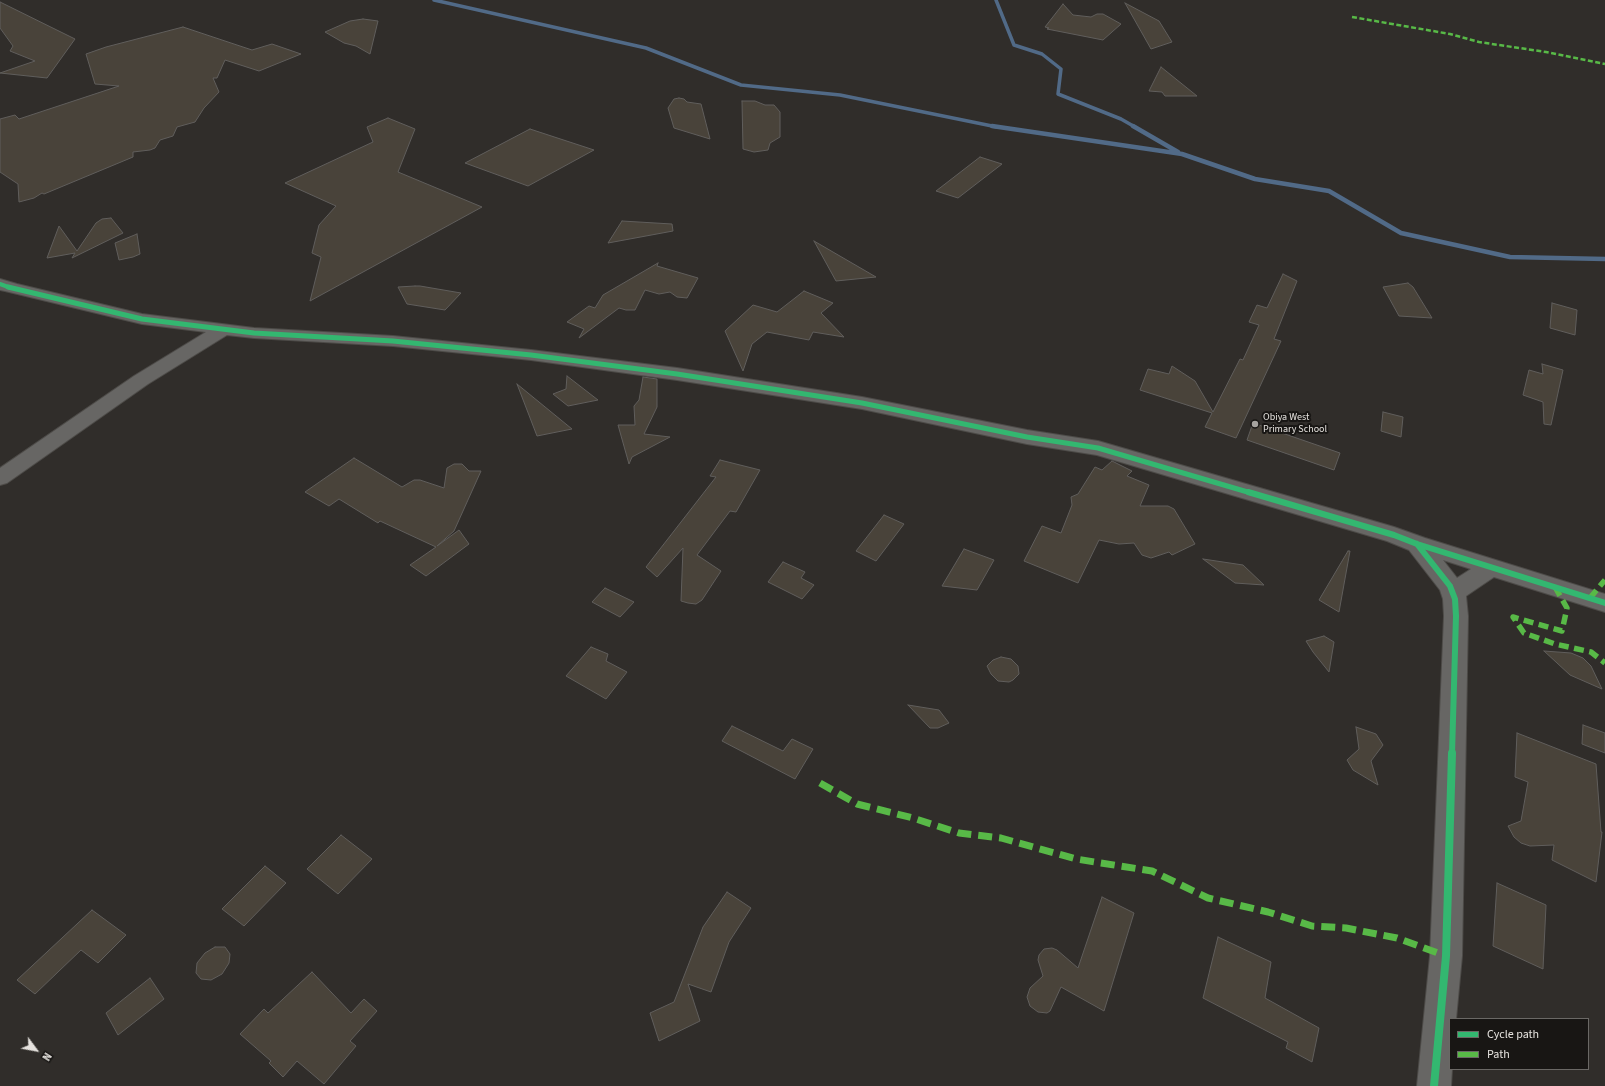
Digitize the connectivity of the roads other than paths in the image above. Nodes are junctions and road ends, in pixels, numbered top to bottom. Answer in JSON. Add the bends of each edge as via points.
{"nodes":[{"id":1,"x":0,"y":284,"type":"edge"},
{"id":2,"x":224,"y":329,"type":"junction"},
{"id":3,"x":0,"y":478,"type":"edge"},
{"id":4,"x":1417,"y":544,"type":"junction"},
{"id":5,"x":1491,"y":567,"type":"junction"},
{"id":6,"x":1453,"y":593,"type":"junction"},
{"id":7,"x":1605,"y":603,"type":"edge"},
{"id":8,"x":1434,"y":1086,"type":"edge"}],
"edges":[{"from":1,"to":2,"type":"street","via":[[142,319]]},
{"from":2,"to":3,"type":"street","via":[[141,380]]},
{"from":2,"to":4,"type":"street","via":[[393,341],[531,355],[677,374],[862,403],[1027,437],[1098,448]]},
{"from":4,"to":5,"type":"street"},
{"from":4,"to":6,"type":"street","via":[[1447,580]]},
{"from":5,"to":6,"type":"street"},
{"from":5,"to":7,"type":"street"},
{"from":6,"to":8,"type":"street","via":[[1456,616],[1446,956]]}]}
